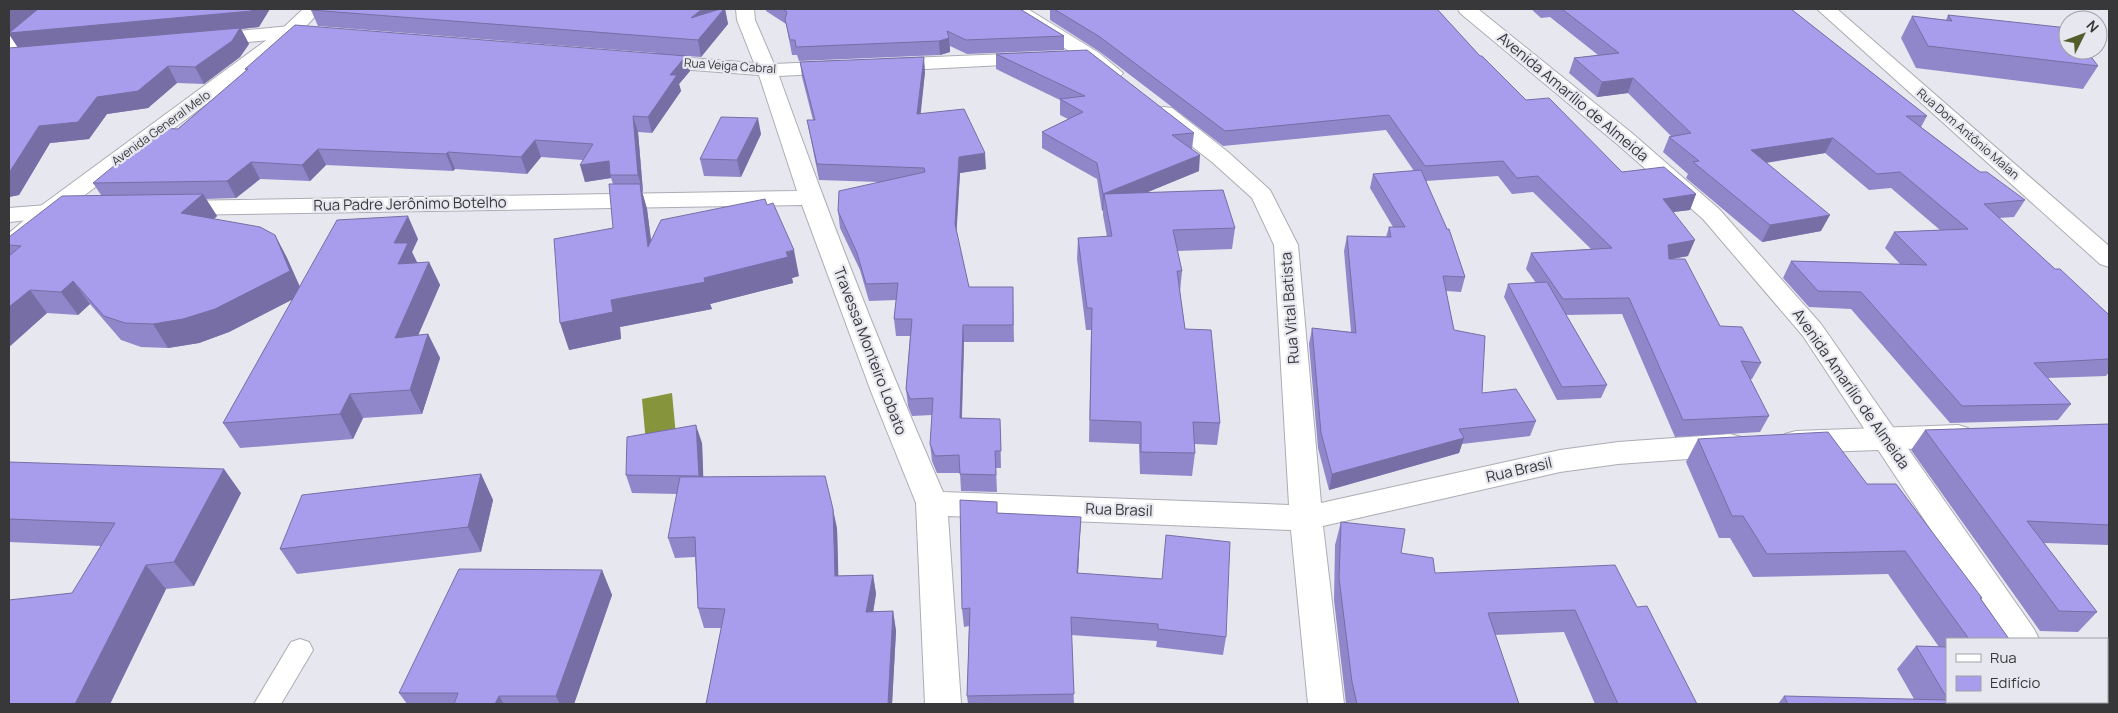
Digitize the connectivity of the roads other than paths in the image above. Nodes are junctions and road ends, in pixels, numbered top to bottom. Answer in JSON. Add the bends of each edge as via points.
{"nodes":[{"id":1,"x":56,"y":9,"type":"edge"},
{"id":2,"x":312,"y":9,"type":"edge"},
{"id":3,"x":746,"y":9,"type":"edge"},
{"id":4,"x":1466,"y":9,"type":"edge"},
{"id":5,"x":1826,"y":9,"type":"edge"},
{"id":6,"x":1032,"y":13,"type":"edge"},
{"id":7,"x":290,"y":32,"type":"junction"},
{"id":8,"x":330,"y":35,"type":"edge"},
{"id":9,"x":193,"y":41,"type":"edge"},
{"id":10,"x":9,"y":45,"type":"edge"},
{"id":11,"x":28,"y":56,"type":"edge"},
{"id":12,"x":1092,"y":57,"type":"junction"},
{"id":13,"x":9,"y":58,"type":"edge"},
{"id":14,"x":638,"y":60,"type":"edge"},
{"id":15,"x":767,"y":70,"type":"junction"},
{"id":16,"x":811,"y":198,"type":"junction"},
{"id":17,"x":149,"y":208,"type":"edge"},
{"id":18,"x":90,"y":209,"type":"edge"},
{"id":19,"x":50,"y":210,"type":"junction"},
{"id":20,"x":9,"y":215,"type":"edge"},
{"id":21,"x":9,"y":245,"type":"edge"},
{"id":22,"x":2109,"y":259,"type":"edge"},
{"id":23,"x":1983,"y":435,"type":"edge"},
{"id":24,"x":1886,"y":438,"type":"junction"},
{"id":25,"x":932,"y":503,"type":"junction"},
{"id":26,"x":1306,"y":518,"type":"junction"},
{"id":27,"x":2021,"y":638,"type":"edge"},
{"id":28,"x":300,"y":650,"type":"dead end"},
{"id":29,"x":267,"y":704,"type":"edge"},
{"id":30,"x":943,"y":704,"type":"edge"},
{"id":31,"x":1326,"y":704,"type":"edge"}],
"edges":[{"from":1,"to":10,"type":"street"},
{"from":2,"to":7,"type":"street","name":"Avenida General Melo"},
{"from":3,"to":15,"type":"street","name":"Travessa Monteiro Lobato","via":[[746,20]]},
{"from":4,"to":24,"type":"street","name":"Avenida Amarílio de Almeida","via":[[1711,214],[1812,330]]},
{"from":5,"to":22,"type":"street","name":"Rua Dom Antônio Malan"},
{"from":6,"to":12,"type":"street","name":"Rua Vital Batista"},
{"from":7,"to":8,"type":"street"},
{"from":7,"to":9,"type":"street"},
{"from":7,"to":19,"type":"street","name":"Avenida General Melo"},
{"from":11,"to":13,"type":"street"},
{"from":12,"to":15,"type":"street","name":"Rua Veiga Cabral"},
{"from":12,"to":26,"type":"street","name":"Rua Vital Batista","via":[[1220,157],[1262,195],[1286,245]]},
{"from":14,"to":15,"type":"street","name":"Rua Veiga Cabral"},
{"from":15,"to":16,"type":"street","name":"Travessa Monteiro Lobato"},
{"from":16,"to":17,"type":"street","name":"Rua Padre Jerônimo Botelho"},
{"from":16,"to":25,"type":"street","name":"Travessa Monteiro Lobato","via":[[886,394]]},
{"from":18,"to":19,"type":"street"},
{"from":19,"to":20,"type":"street"},
{"from":19,"to":21,"type":"street","name":"Avenida General Melo"},
{"from":23,"to":24,"type":"street","name":"Rua Brasil"},
{"from":24,"to":26,"type":"street","name":"Rua Brasil","via":[[1618,453],[1560,461]]},
{"from":24,"to":27,"type":"street","name":"Avenida Amarílio de Almeida"},
{"from":25,"to":26,"type":"street","name":"Rua Brasil"},
{"from":25,"to":30,"type":"street","name":"Travessa Monteiro Lobato"},
{"from":26,"to":31,"type":"street","name":"Rua Vital Batista"},
{"from":28,"to":29,"type":"lane"}]}
